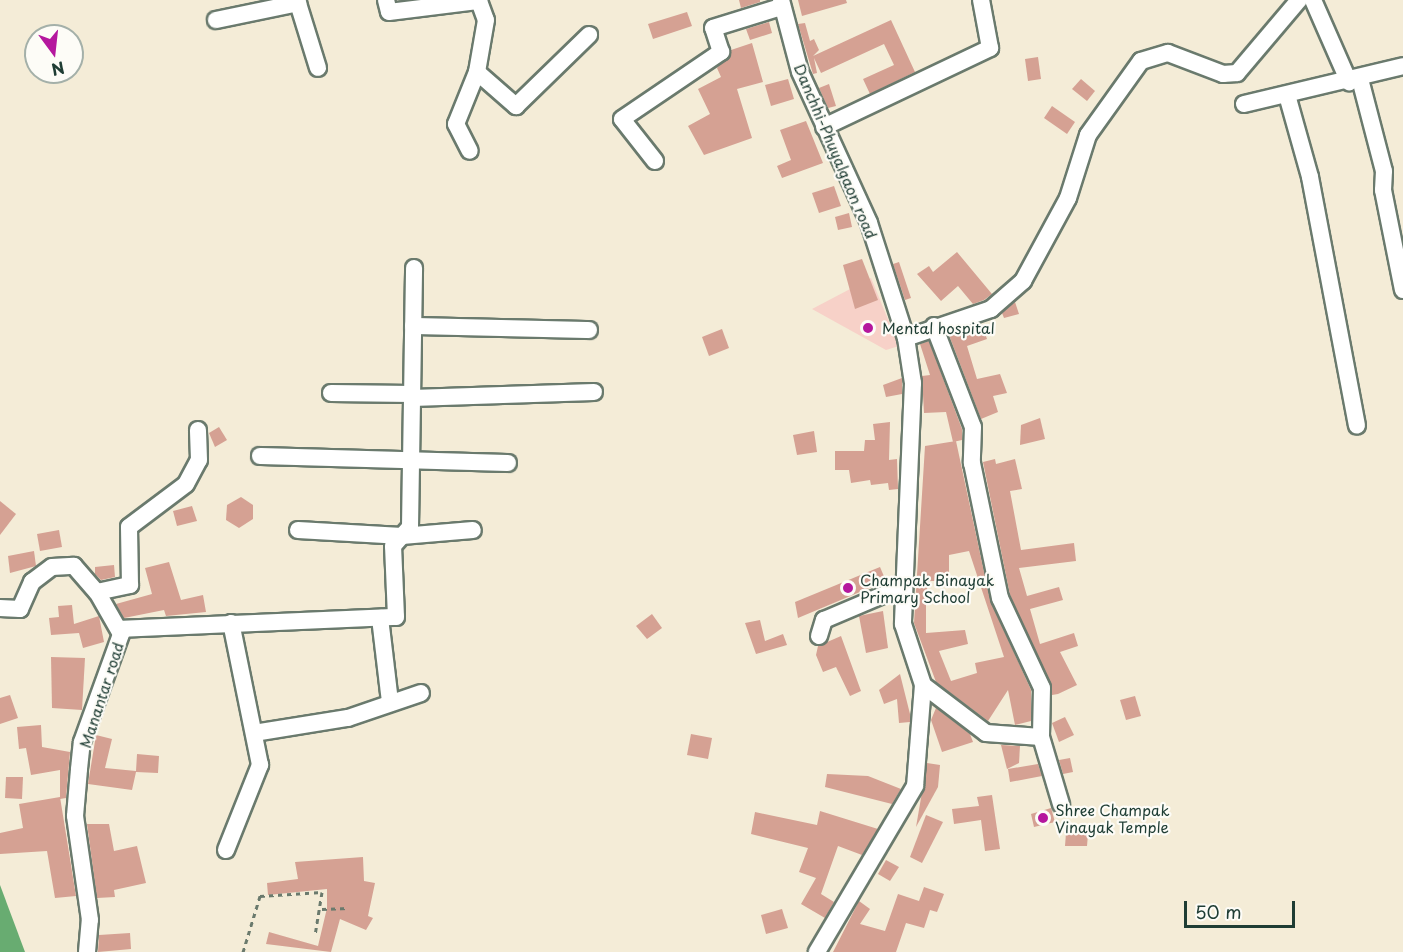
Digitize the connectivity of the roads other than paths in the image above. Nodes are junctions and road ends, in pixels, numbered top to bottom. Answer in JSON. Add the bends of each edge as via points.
{"nodes":[{"id":1,"x":386,"y":0,"type":"edge"},
{"id":2,"x":981,"y":0,"type":"edge"},
{"id":3,"x":1299,"y":0,"type":"edge"},
{"id":4,"x":1313,"y":0,"type":"edge"},
{"id":5,"x":298,"y":2,"type":"edge"},
{"id":6,"x":781,"y":3,"type":"edge"},
{"id":7,"x":216,"y":20,"type":"dead end"},
{"id":8,"x":590,"y":35,"type":"dead end"},
{"id":9,"x":1403,"y":66,"type":"edge"},
{"id":10,"x":318,"y":68,"type":"dead end"},
{"id":11,"x":477,"y":72,"type":"junction"},
{"id":12,"x":1355,"y":81,"type":"junction"},
{"id":13,"x":1287,"y":95,"type":"junction"},
{"id":14,"x":1244,"y":104,"type":"dead end"},
{"id":15,"x":824,"y":127,"type":"junction"},
{"id":16,"x":470,"y":151,"type":"dead end"},
{"id":17,"x":655,"y":161,"type":"dead end"},
{"id":18,"x":414,"y":268,"type":"dead end"},
{"id":19,"x":1403,"y":290,"type":"edge"},
{"id":20,"x":413,"y":326,"type":"junction"},
{"id":21,"x":934,"y":326,"type":"junction"},
{"id":22,"x":589,"y":330,"type":"dead end"},
{"id":23,"x":906,"y":338,"type":"junction"},
{"id":24,"x":594,"y":392,"type":"dead end"},
{"id":25,"x":331,"y":393,"type":"dead end"},
{"id":26,"x":412,"y":396,"type":"junction"},
{"id":27,"x":1357,"y":426,"type":"dead end"},
{"id":28,"x":198,"y":430,"type":"dead end"},
{"id":29,"x":261,"y":456,"type":"dead end"},
{"id":30,"x":411,"y":462,"type":"junction"},
{"id":31,"x":508,"y":463,"type":"dead end"},
{"id":32,"x":298,"y":530,"type":"dead end"},
{"id":33,"x":473,"y":530,"type":"dead end"},
{"id":34,"x":402,"y":536,"type":"junction"},
{"id":35,"x":904,"y":586,"type":"junction"},
{"id":36,"x":97,"y":592,"type":"junction"},
{"id":37,"x":0,"y":608,"type":"edge"},
{"id":38,"x":380,"y":618,"type":"junction"},
{"id":39,"x":231,"y":623,"type":"junction"},
{"id":40,"x":120,"y":628,"type":"junction"},
{"id":41,"x":819,"y":636,"type":"dead end"},
{"id":42,"x":922,"y":685,"type":"junction"},
{"id":43,"x":422,"y":693,"type":"dead end"},
{"id":44,"x":390,"y":702,"type":"junction"},
{"id":45,"x":254,"y":733,"type":"junction"},
{"id":46,"x":1041,"y":737,"type":"junction"},
{"id":47,"x":1061,"y":804,"type":"dead end"},
{"id":48,"x":226,"y":850,"type":"dead end"},
{"id":49,"x":87,"y":952,"type":"edge"},
{"id":50,"x":817,"y":952,"type":"edge"}],
"edges":[{"from":1,"to":11,"type":"street","via":[[389,12],[480,1],[486,20]]},
{"from":2,"to":15,"type":"street","via":[[990,48]]},
{"from":3,"to":21,"type":"street","via":[[1237,73],[1223,74],[1168,53],[1141,61],[1088,135],[1068,198],[1023,281],[991,309]]},
{"from":4,"to":12,"type":"street"},
{"from":5,"to":7,"type":"street"},
{"from":5,"to":10,"type":"street"},
{"from":6,"to":15,"type":"street","name":"Danchhi-Phuyalgaon road"},
{"from":6,"to":17,"type":"street","via":[[713,28],[721,52],[622,118]]},
{"from":8,"to":11,"type":"street","via":[[516,106]]},
{"from":9,"to":12,"type":"street"},
{"from":11,"to":16,"type":"street","via":[[456,124]]},
{"from":12,"to":13,"type":"street"},
{"from":12,"to":19,"type":"street","via":[[1384,171],[1383,190]]},
{"from":13,"to":14,"type":"street"},
{"from":13,"to":27,"type":"street","via":[[1310,177]]},
{"from":15,"to":23,"type":"street","name":"Danchhi-Phuyalgaon road","via":[[869,223]]},
{"from":18,"to":20,"type":"street"},
{"from":20,"to":22,"type":"street"},
{"from":20,"to":26,"type":"street"},
{"from":21,"to":23,"type":"street"},
{"from":21,"to":46,"type":"street","via":[[974,427],[972,463],[1000,598],[1042,688]]},
{"from":23,"to":35,"type":"street","name":"Danchhi-Phuyalgaon road","via":[[913,421]]},
{"from":24,"to":26,"type":"street"},
{"from":25,"to":26,"type":"street"},
{"from":26,"to":30,"type":"street"},
{"from":28,"to":36,"type":"street","via":[[199,460],[186,484],[129,527],[130,585]]},
{"from":29,"to":30,"type":"street"},
{"from":30,"to":31,"type":"street"},
{"from":30,"to":34,"type":"street","via":[[410,527]]},
{"from":32,"to":34,"type":"street"},
{"from":33,"to":34,"type":"street"},
{"from":34,"to":38,"type":"street","via":[[393,546],[396,617]]},
{"from":35,"to":41,"type":"street","via":[[824,620]]},
{"from":35,"to":42,"type":"street","name":"Danchhi-Phuyalgaon road","via":[[905,642]]},
{"from":36,"to":37,"type":"street","name":"Manantar road","via":[[74,566],[52,567],[32,582],[20,609]]},
{"from":36,"to":40,"type":"street","name":"Manantar road"},
{"from":38,"to":39,"type":"street"},
{"from":38,"to":44,"type":"street"},
{"from":39,"to":40,"type":"street"},
{"from":39,"to":45,"type":"street"},
{"from":40,"to":49,"type":"street","name":"Manantar road","via":[[82,742],[79,769],[75,816],[90,920]]},
{"from":42,"to":46,"type":"street","via":[[986,732]]},
{"from":42,"to":50,"type":"street","name":"Danchhi-Phuyalgaon road","via":[[915,786]]},
{"from":43,"to":44,"type":"street"},
{"from":44,"to":45,"type":"street","via":[[348,718]]},
{"from":45,"to":48,"type":"street","via":[[260,765]]},
{"from":46,"to":47,"type":"street"}]}
